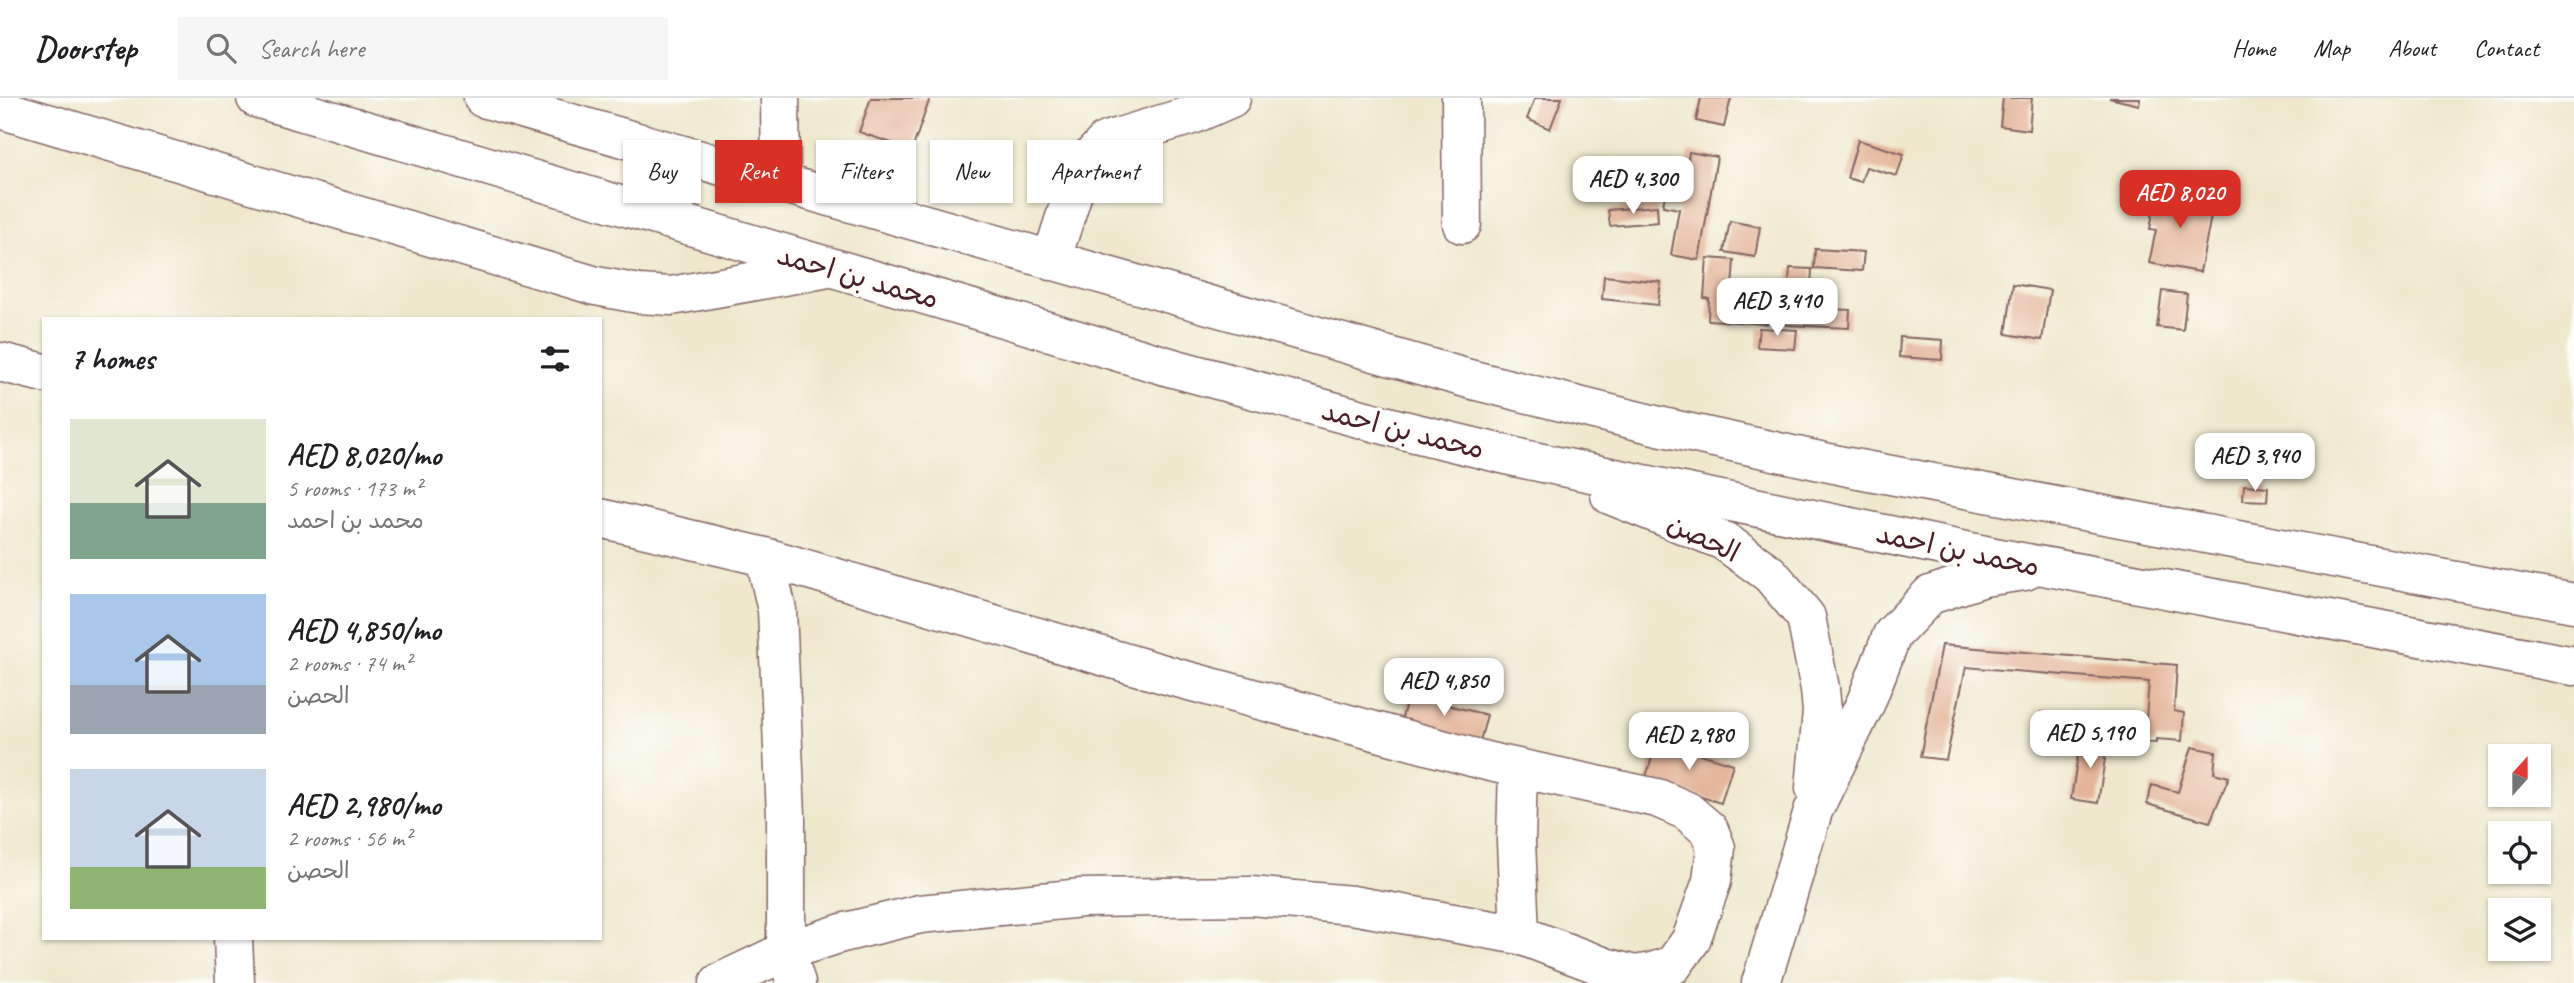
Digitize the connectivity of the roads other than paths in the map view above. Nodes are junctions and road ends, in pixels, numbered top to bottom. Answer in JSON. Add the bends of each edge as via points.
{"nodes":[{"id":1,"x":256,"y":98,"type":"edge"},
{"id":2,"x":483,"y":98,"type":"edge"},
{"id":3,"x":563,"y":98,"type":"edge"},
{"id":4,"x":780,"y":98,"type":"edge"},
{"id":5,"x":1231,"y":98,"type":"edge"},
{"id":6,"x":1461,"y":98,"type":"edge"},
{"id":7,"x":0,"y":109,"type":"edge"},
{"id":8,"x":626,"y":140,"type":"edge"},
{"id":9,"x":627,"y":140,"type":"edge"},
{"id":10,"x":780,"y":140,"type":"edge"},
{"id":11,"x":802,"y":190,"type":"edge"},
{"id":12,"x":1462,"y":224,"type":"dead end"},
{"id":13,"x":1051,"y":261,"type":"junction"},
{"id":14,"x":830,"y":268,"type":"junction"},
{"id":15,"x":0,"y":362,"type":"edge"},
{"id":16,"x":42,"y":372,"type":"edge"},
{"id":17,"x":1519,"y":458,"type":"junction"},
{"id":18,"x":602,"y":518,"type":"edge"},
{"id":19,"x":765,"y":557,"type":"junction"},
{"id":20,"x":2050,"y":568,"type":"junction"},
{"id":21,"x":2574,"y":603,"type":"edge"},
{"id":22,"x":2574,"y":666,"type":"edge"},
{"id":23,"x":1518,"y":768,"type":"junction"},
{"id":24,"x":1813,"y":811,"type":"junction"},
{"id":25,"x":1520,"y":935,"type":"junction"},
{"id":26,"x":233,"y":940,"type":"edge"},
{"id":27,"x":791,"y":967,"type":"edge"},
{"id":28,"x":235,"y":983,"type":"edge"},
{"id":29,"x":719,"y":983,"type":"edge"},
{"id":30,"x":1761,"y":983,"type":"edge"}],
"edges":[{"from":1,"to":14,"type":"street","name":"محمد بن احمد"},
{"from":2,"to":8,"type":"street","name":"محمد بن احمد"},
{"from":3,"to":9,"type":"street"},
{"from":4,"to":10,"type":"street"},
{"from":5,"to":13,"type":"street","via":[[1106,141],[1081,169]]},
{"from":6,"to":12,"type":"street"},
{"from":7,"to":14,"type":"street","via":[[596,286],[671,296]]},
{"from":11,"to":13,"type":"street","name":"محمد بن احمد"},
{"from":13,"to":21,"type":"street","name":"محمد بن احمد","via":[[1469,379],[1663,427],[1848,467]]},
{"from":14,"to":17,"type":"street","name":"محمد بن احمد","via":[[1173,368]]},
{"from":15,"to":16,"type":"street"},
{"from":17,"to":20,"type":"street","name":"محمد بن احمد"},
{"from":17,"to":24,"type":"street","name":"الحصن","via":[[1724,541],[1770,574],[1806,617],[1822,711]]},
{"from":18,"to":19,"type":"street"},
{"from":19,"to":23,"type":"street","via":[[1174,677]]},
{"from":19,"to":27,"type":"street","via":[[776,610]]},
{"from":20,"to":22,"type":"street","name":"محمد بن احمد"},
{"from":20,"to":24,"type":"street","name":"الحصن","via":[[1984,577],[1930,594],[1892,635],[1866,702]]},
{"from":23,"to":25,"type":"street"},
{"from":23,"to":25,"type":"street","via":[[1657,798],[1687,811],[1709,830],[1716,848],[1712,881],[1691,940],[1673,965],[1635,975]]},
{"from":24,"to":30,"type":"street","name":"الحصن"},
{"from":25,"to":27,"type":"street","via":[[1352,905],[1276,898],[1082,898],[920,914],[842,933]]},
{"from":26,"to":28,"type":"street"},
{"from":27,"to":29,"type":"street"}]}
